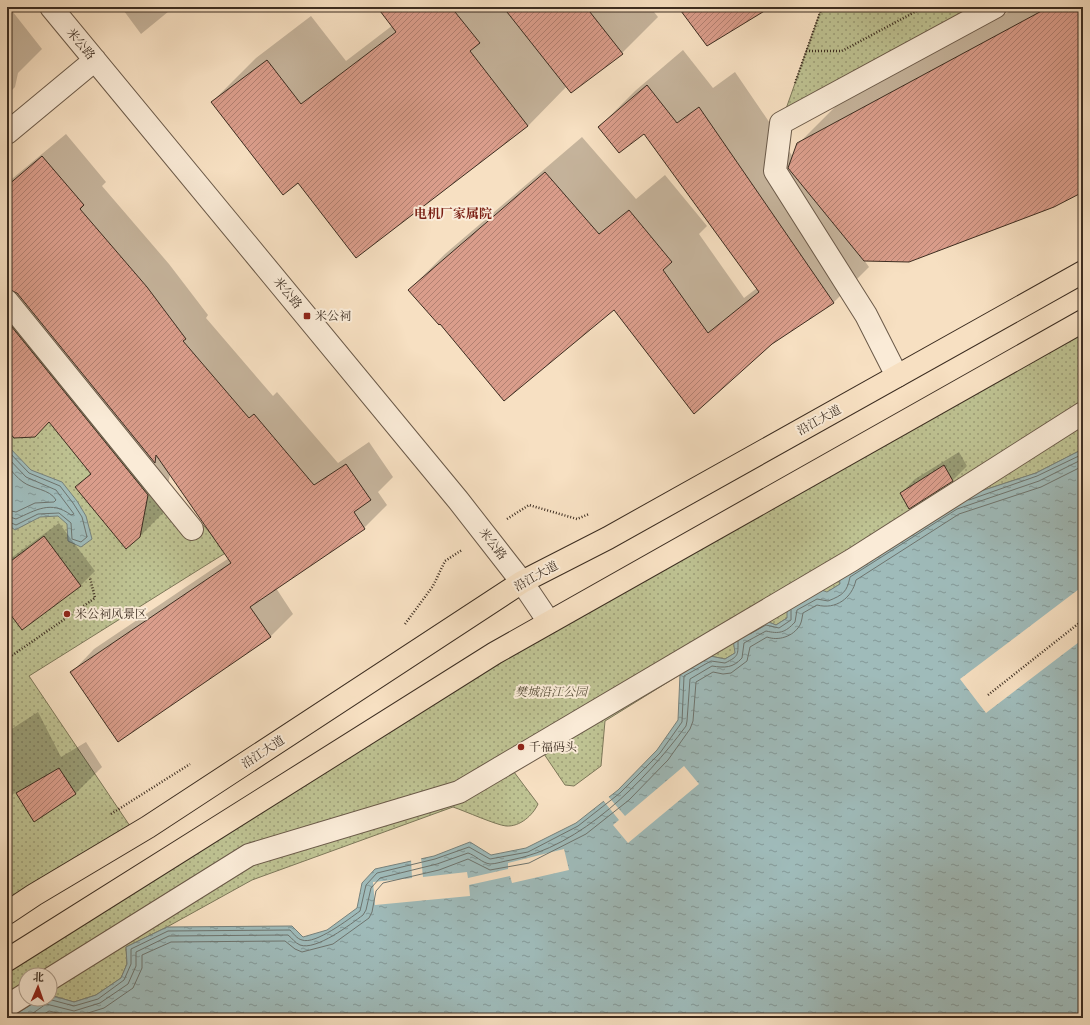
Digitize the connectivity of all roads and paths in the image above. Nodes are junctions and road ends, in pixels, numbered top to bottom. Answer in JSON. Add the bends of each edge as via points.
{"nodes":[{"id":1,"x":51,"y":7,"type":"edge"},
{"id":2,"x":822,"y":7,"type":"edge"},
{"id":3,"x":924,"y":7,"type":"edge"},
{"id":4,"x":994,"y":7,"type":"edge"},
{"id":5,"x":806,"y":51,"type":"junction"},
{"id":6,"x":95,"y":60,"type":"junction"},
{"id":7,"x":781,"y":123,"type":"junction"},
{"id":8,"x":7,"y":133,"type":"edge"},
{"id":9,"x":1083,"y":272,"type":"edge"},
{"id":10,"x":7,"y":300,"type":"edge"},
{"id":11,"x":1083,"y":321,"type":"edge"},
{"id":12,"x":897,"y":376,"type":"junction"},
{"id":13,"x":1083,"y":413,"type":"edge"},
{"id":14,"x":192,"y":529,"type":"dead end"},
{"id":15,"x":90,"y":578,"type":"dead end"},
{"id":16,"x":522,"y":582,"type":"junction"},
{"id":17,"x":1083,"y":620,"type":"edge"},
{"id":18,"x":549,"y":622,"type":"junction"},
{"id":19,"x":7,"y":659,"type":"edge"},
{"id":20,"x":988,"y":694,"type":"dead end"},
{"id":21,"x":7,"y":913,"type":"edge"},
{"id":22,"x":7,"y":960,"type":"edge"},
{"id":23,"x":58,"y":974,"type":"edge"},
{"id":24,"x":18,"y":999,"type":"edge"},
{"id":25,"x":7,"y":1006,"type":"edge"}],
"edges":[{"from":1,"to":6,"type":"street","name":"米公路"},
{"from":2,"to":5,"type":"path"},
{"from":3,"to":5,"type":"path","via":[[842,51]]},
{"from":4,"to":7,"type":"street"},
{"from":5,"to":7,"type":"path"},
{"from":6,"to":8,"type":"street"},
{"from":6,"to":16,"type":"street","name":"米公路","via":[[458,500]]},
{"from":7,"to":12,"type":"street","via":[[775,171],[866,315]]},
{"from":9,"to":12,"type":"main road","name":"沿江大道"},
{"from":10,"to":14,"type":"street"},
{"from":11,"to":18,"type":"main road"},
{"from":12,"to":16,"type":"main road","name":"沿江大道","via":[[608,538]]},
{"from":13,"to":23,"type":"street","via":[[852,560],[459,792],[249,855]]},
{"from":15,"to":19,"type":"path","via":[[95,598]]},
{"from":16,"to":18,"type":"street","name":"米公路"},
{"from":16,"to":21,"type":"main road","name":"沿江大道","via":[[148,827]]},
{"from":17,"to":20,"type":"path"},
{"from":18,"to":22,"type":"main road","via":[[461,674]]},
{"from":24,"to":25,"type":"street"}]}
